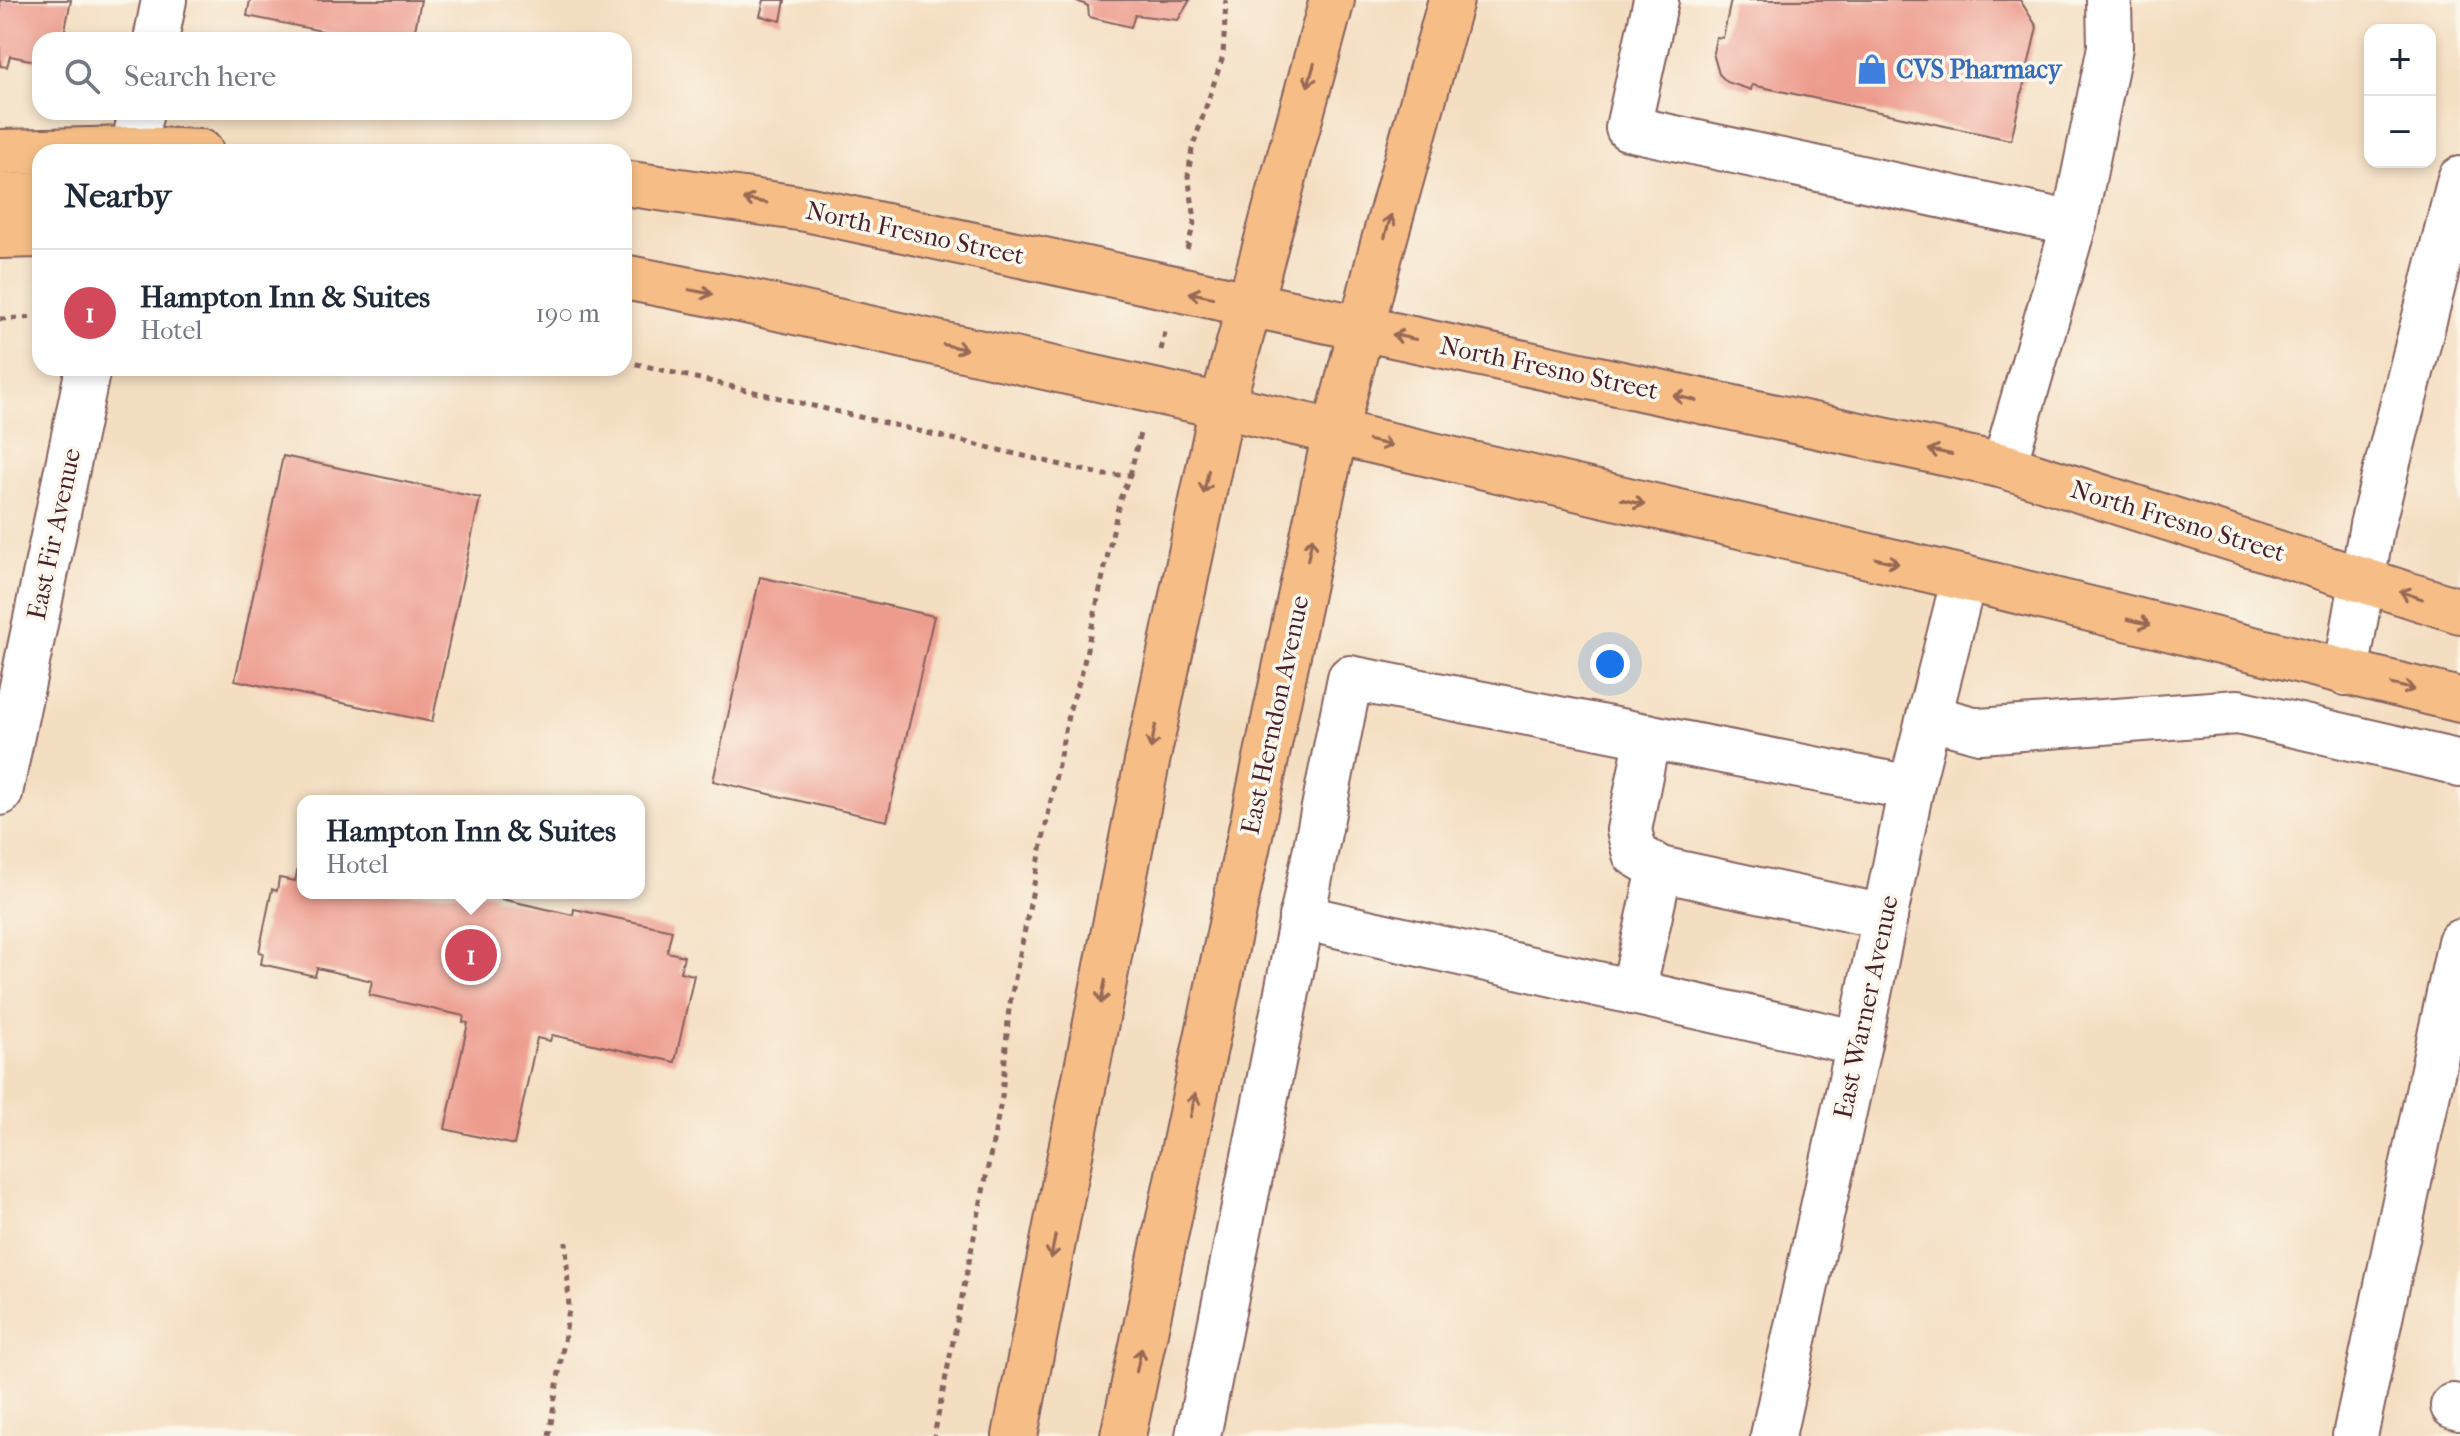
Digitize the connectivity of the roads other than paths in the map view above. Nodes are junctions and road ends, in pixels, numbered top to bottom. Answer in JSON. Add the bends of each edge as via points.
{"nodes":[{"id":1,"x":164,"y":0,"type":"edge"},
{"id":2,"x":1332,"y":0,"type":"edge"},
{"id":3,"x":1451,"y":0,"type":"edge"},
{"id":4,"x":1656,"y":0,"type":"edge"},
{"id":5,"x":2109,"y":0,"type":"edge"},
{"id":6,"x":158,"y":32,"type":"edge"},
{"id":7,"x":135,"y":138,"type":"edge"},
{"id":8,"x":77,"y":144,"type":"edge"},
{"id":9,"x":163,"y":144,"type":"edge"},
{"id":10,"x":32,"y":149,"type":"edge"},
{"id":11,"x":0,"y":152,"type":"edge"},
{"id":12,"x":2460,"y":179,"type":"edge"},
{"id":13,"x":632,"y":184,"type":"edge"},
{"id":14,"x":32,"y":195,"type":"edge"},
{"id":15,"x":0,"y":196,"type":"edge"},
{"id":16,"x":2074,"y":224,"type":"junction"},
{"id":17,"x":32,"y":235,"type":"edge"},
{"id":18,"x":0,"y":236,"type":"edge"},
{"id":19,"x":632,"y":279,"type":"edge"},
{"id":20,"x":1249,"y":306,"type":"junction"},
{"id":21,"x":1360,"y":328,"type":"junction"},
{"id":22,"x":86,"y":376,"type":"edge"},
{"id":23,"x":1222,"y":406,"type":"junction"},
{"id":24,"x":1335,"y":432,"type":"junction"},
{"id":25,"x":2004,"y":466,"type":"junction"},
{"id":26,"x":1964,"y":578,"type":"junction"},
{"id":27,"x":2363,"y":578,"type":"junction"},
{"id":28,"x":2460,"y":611,"type":"edge"},
{"id":29,"x":2346,"y":673,"type":"junction"},
{"id":30,"x":2460,"y":700,"type":"edge"},
{"id":31,"x":1929,"y":717,"type":"junction"},
{"id":32,"x":1648,"y":736,"type":"junction"},
{"id":33,"x":2460,"y":765,"type":"edge"},
{"id":34,"x":1911,"y":788,"type":"junction"},
{"id":35,"x":0,"y":793,"type":"edge"},
{"id":36,"x":1660,"y":869,"type":"junction"},
{"id":37,"x":1301,"y":917,"type":"junction"},
{"id":38,"x":1885,"y":917,"type":"junction"},
{"id":39,"x":2460,"y":942,"type":"edge"},
{"id":40,"x":1633,"y":992,"type":"junction"},
{"id":41,"x":1859,"y":1043,"type":"junction"},
{"id":42,"x":1015,"y":1436,"type":"edge"},
{"id":43,"x":1123,"y":1436,"type":"edge"},
{"id":44,"x":1198,"y":1436,"type":"edge"},
{"id":45,"x":1773,"y":1436,"type":"edge"},
{"id":46,"x":2355,"y":1436,"type":"edge"}],
"edges":[{"from":1,"to":6,"type":"street"},
{"from":2,"to":20,"type":"main road","one_way":true},
{"from":21,"to":3,"type":"main road","name":"East Herndon Avenue","one_way":true},
{"from":4,"to":16,"type":"street","via":[[1628,128]]},
{"from":5,"to":16,"type":"street","via":[[2110,47]]},
{"from":7,"to":8,"type":"main road"},
{"from":7,"to":9,"type":"main road"},
{"from":10,"to":11,"type":"main road"},
{"from":12,"to":27,"type":"street"},
{"from":20,"to":13,"type":"main road","name":"North Fresno Street","one_way":true,"via":[[806,209]]},
{"from":14,"to":15,"type":"main road"},
{"from":16,"to":25,"type":"street"},
{"from":17,"to":18,"type":"main road"},
{"from":19,"to":23,"type":"main road","one_way":true},
{"from":20,"to":21,"type":"main road","name":"North Fresno Street"},
{"from":20,"to":23,"type":"main road"},
{"from":21,"to":24,"type":"main road","name":"East Herndon Avenue"},
{"from":25,"to":21,"type":"main road","name":"North Fresno Street","one_way":true},
{"from":22,"to":35,"type":"street","name":"East Fir Avenue"},
{"from":23,"to":24,"type":"main road"},
{"from":23,"to":42,"type":"main road","one_way":true},
{"from":24,"to":26,"type":"main road","one_way":true},
{"from":43,"to":24,"type":"main road","name":"East Herndon Avenue","one_way":true},
{"from":25,"to":27,"type":"main road","name":"North Fresno Street"},
{"from":26,"to":29,"type":"main road","one_way":true},
{"from":26,"to":31,"type":"street","name":"East Warner Avenue"},
{"from":28,"to":27,"type":"main road","name":"North Fresno Street","one_way":true},
{"from":27,"to":29,"type":"street"},
{"from":29,"to":30,"type":"main road","one_way":true},
{"from":31,"to":33,"type":"street","via":[[1980,731],[2238,712]]},
{"from":31,"to":34,"type":"street","name":"East Warner Avenue"},
{"from":32,"to":34,"type":"street"},
{"from":32,"to":36,"type":"street","via":[[1629,830],[1635,854]]},
{"from":32,"to":37,"type":"street","via":[[1350,678]]},
{"from":34,"to":38,"type":"street","name":"East Warner Avenue"},
{"from":36,"to":38,"type":"street"},
{"from":36,"to":40,"type":"street"},
{"from":37,"to":40,"type":"street"},
{"from":37,"to":44,"type":"street"},
{"from":38,"to":41,"type":"street","name":"East Warner Avenue"},
{"from":39,"to":46,"type":"street"},
{"from":40,"to":41,"type":"street"},
{"from":41,"to":45,"type":"street","name":"East Warner Avenue"}]}
